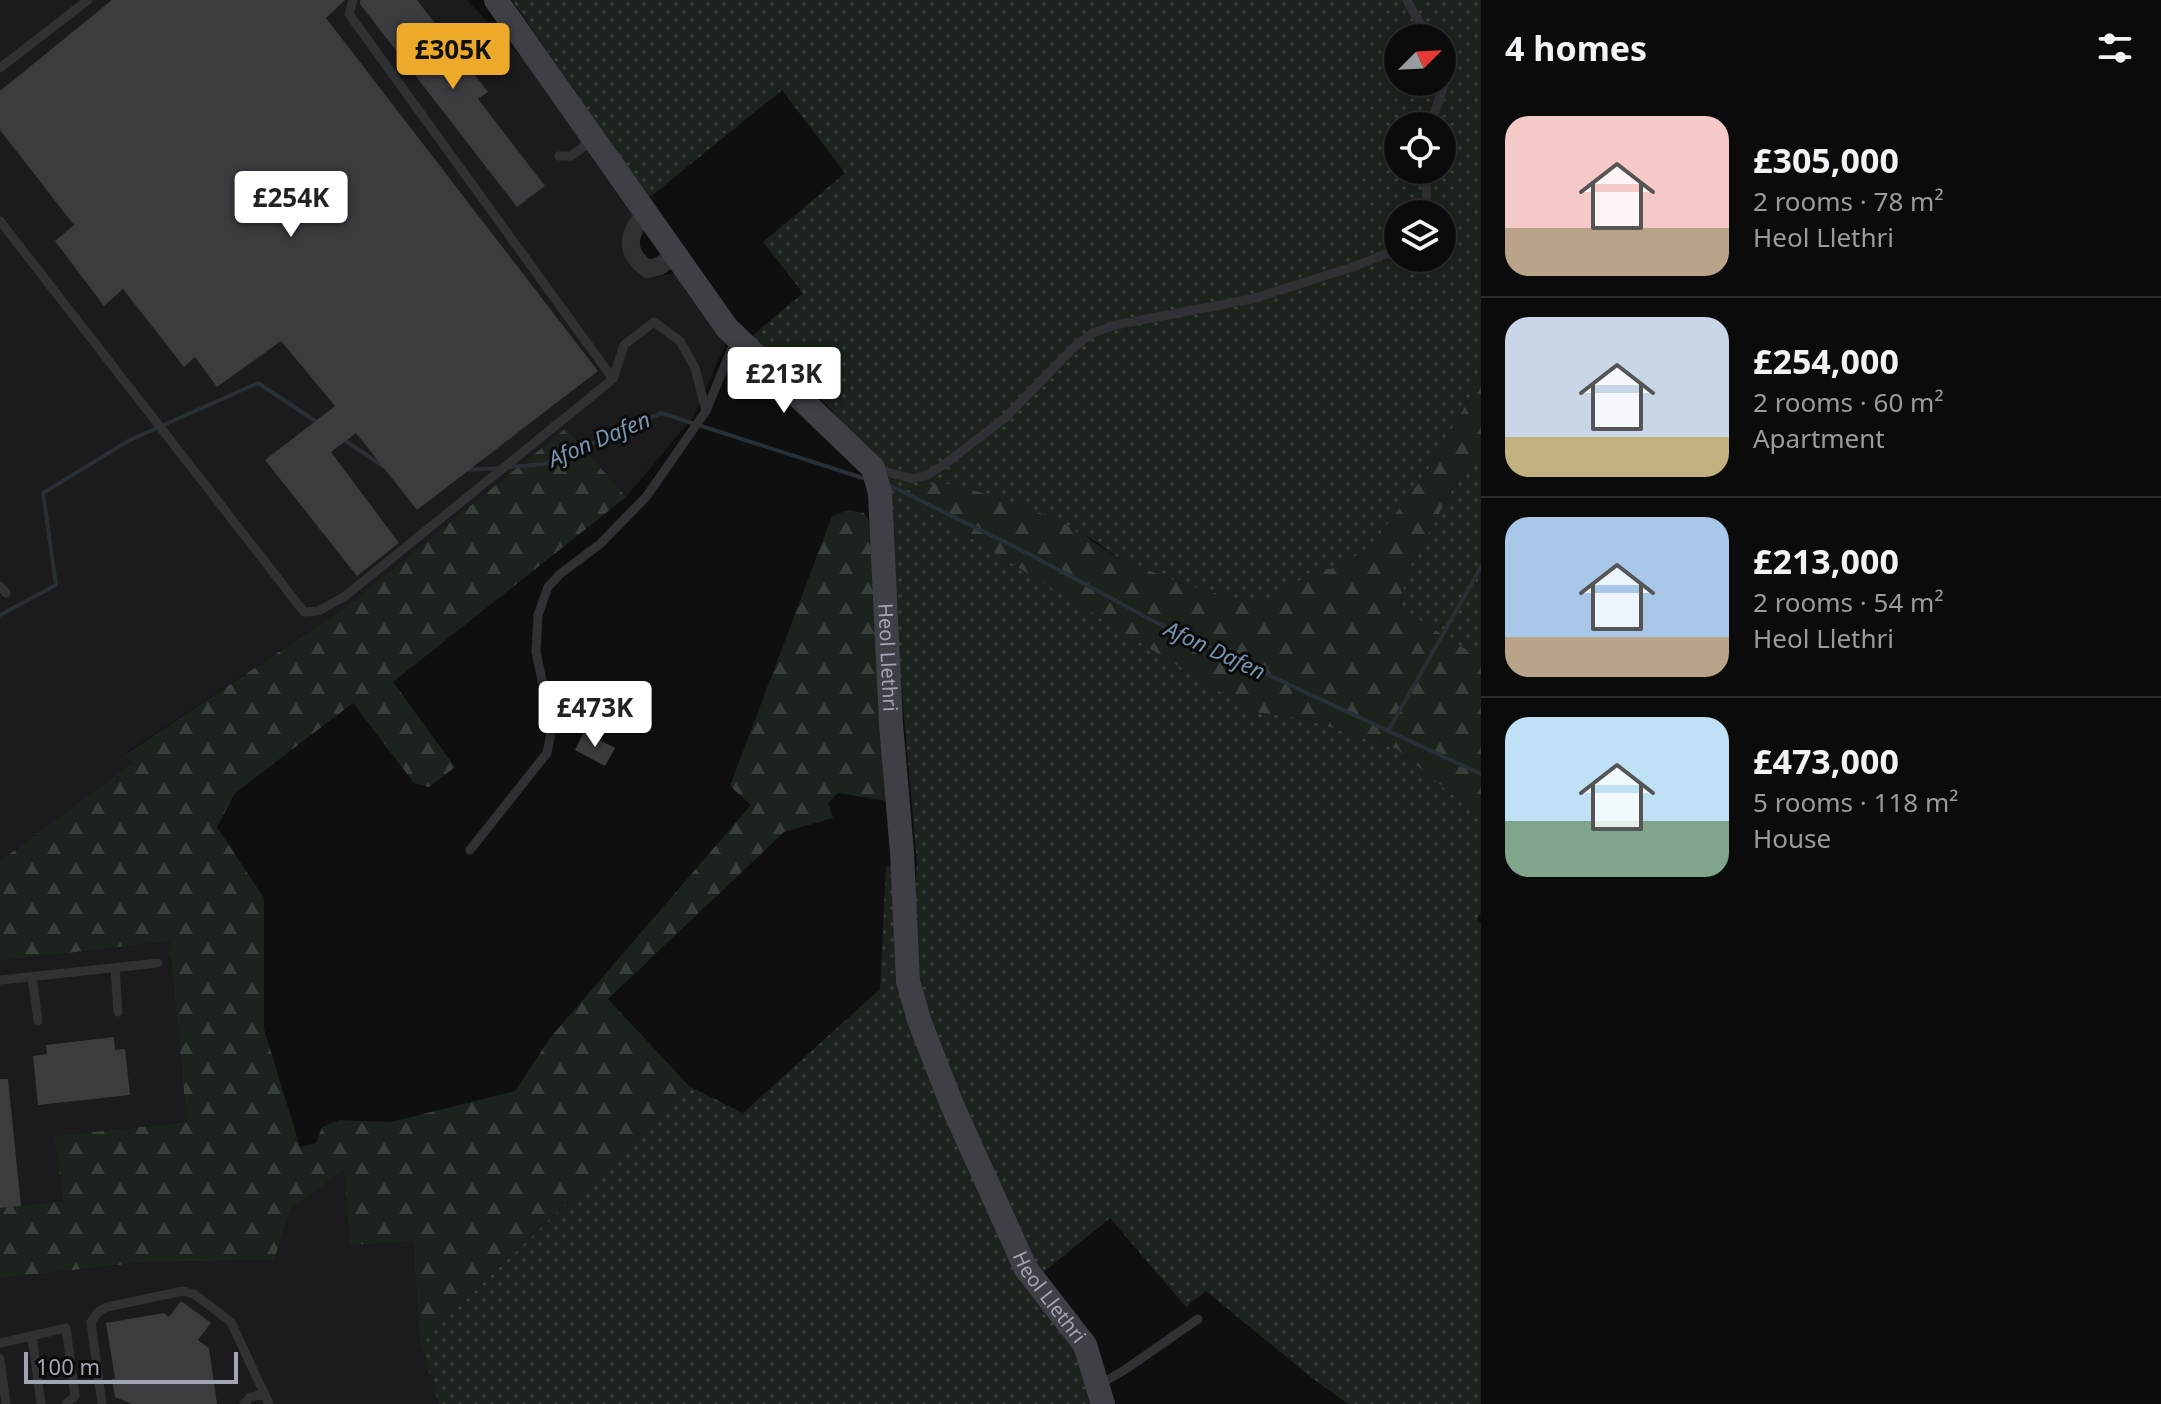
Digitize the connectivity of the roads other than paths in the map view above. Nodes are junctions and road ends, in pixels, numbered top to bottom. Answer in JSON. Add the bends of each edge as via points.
{"nodes":[{"id":1,"x":88,"y":0,"type":"edge"},
{"id":2,"x":353,"y":0,"type":"edge"},
{"id":3,"x":496,"y":0,"type":"edge"},
{"id":4,"x":1407,"y":0,"type":"edge"},
{"id":5,"x":1420,"y":24,"type":"edge"},
{"id":6,"x":0,"y":68,"type":"edge"},
{"id":7,"x":593,"y":140,"type":"junction"},
{"id":8,"x":559,"y":156,"type":"dead end"},
{"id":9,"x":645,"y":214,"type":"junction"},
{"id":10,"x":0,"y":221,"type":"edge"},
{"id":11,"x":674,"y":255,"type":"junction"},
{"id":12,"x":1384,"y":255,"type":"edge"},
{"id":13,"x":736,"y":337,"type":"junction"},
{"id":14,"x":613,"y":379,"type":"junction"},
{"id":15,"x":706,"y":411,"type":"junction"},
{"id":16,"x":873,"y":468,"type":"junction"},
{"id":17,"x":470,"y":850,"type":"dead end"},
{"id":18,"x":158,"y":963,"type":"dead end"},
{"id":19,"x":115,"y":968,"type":"junction"},
{"id":20,"x":32,"y":977,"type":"junction"},
{"id":21,"x":0,"y":980,"type":"edge"},
{"id":22,"x":118,"y":1012,"type":"dead end"},
{"id":23,"x":38,"y":1021,"type":"dead end"},
{"id":24,"x":1198,"y":1319,"type":"dead end"},
{"id":25,"x":32,"y":1336,"type":"junction"},
{"id":26,"x":0,"y":1343,"type":"edge"},
{"id":27,"x":0,"y":1359,"type":"edge"},
{"id":28,"x":1101,"y":1395,"type":"edge"},
{"id":29,"x":267,"y":1399,"type":"edge"},
{"id":30,"x":6,"y":1404,"type":"edge"},
{"id":31,"x":41,"y":1404,"type":"edge"},
{"id":32,"x":66,"y":1404,"type":"edge"},
{"id":33,"x":102,"y":1404,"type":"edge"},
{"id":34,"x":244,"y":1404,"type":"edge"}],
"edges":[{"from":1,"to":6,"type":"lane"},
{"from":2,"to":14,"type":"lane","via":[[349,14]]},
{"from":3,"to":7,"type":"street"},
{"from":4,"to":5,"type":"lane"},
{"from":7,"to":8,"type":"lane","via":[[571,156]]},
{"from":7,"to":9,"type":"street"},
{"from":9,"to":11,"type":"street"},
{"from":9,"to":11,"type":"street","via":[[632,234],[630,249],[637,262],[648,269]]},
{"from":10,"to":14,"type":"lane","via":[[304,612],[344,597]]},
{"from":11,"to":13,"type":"street"},
{"from":12,"to":16,"type":"lane","via":[[1252,299],[1093,333],[1005,418],[927,475],[913,479]]},
{"from":13,"to":15,"type":"lane"},
{"from":13,"to":16,"type":"street"},
{"from":14,"to":15,"type":"lane","via":[[624,345],[654,322],[680,341],[695,368]]},
{"from":15,"to":17,"type":"lane","via":[[646,497],[548,587],[538,615],[536,652],[552,727],[547,753]]},
{"from":16,"to":28,"type":"street","name":"Heol Llethri","via":[[880,493],[908,981],[952,1105],[1026,1269],[1085,1345]]},
{"from":18,"to":19,"type":"lane"},
{"from":19,"to":20,"type":"lane"},
{"from":19,"to":22,"type":"lane"},
{"from":20,"to":21,"type":"lane"},
{"from":20,"to":23,"type":"lane"},
{"from":24,"to":28,"type":"lane"},
{"from":25,"to":26,"type":"lane"},
{"from":25,"to":31,"type":"lane"},
{"from":25,"to":32,"type":"lane","via":[[66,1328],[75,1396]]},
{"from":27,"to":30,"type":"lane"},
{"from":29,"to":33,"type":"lane","via":[[231,1322],[183,1291],[98,1312],[91,1322]]},
{"from":29,"to":34,"type":"lane","via":[[250,1397]]}]}
